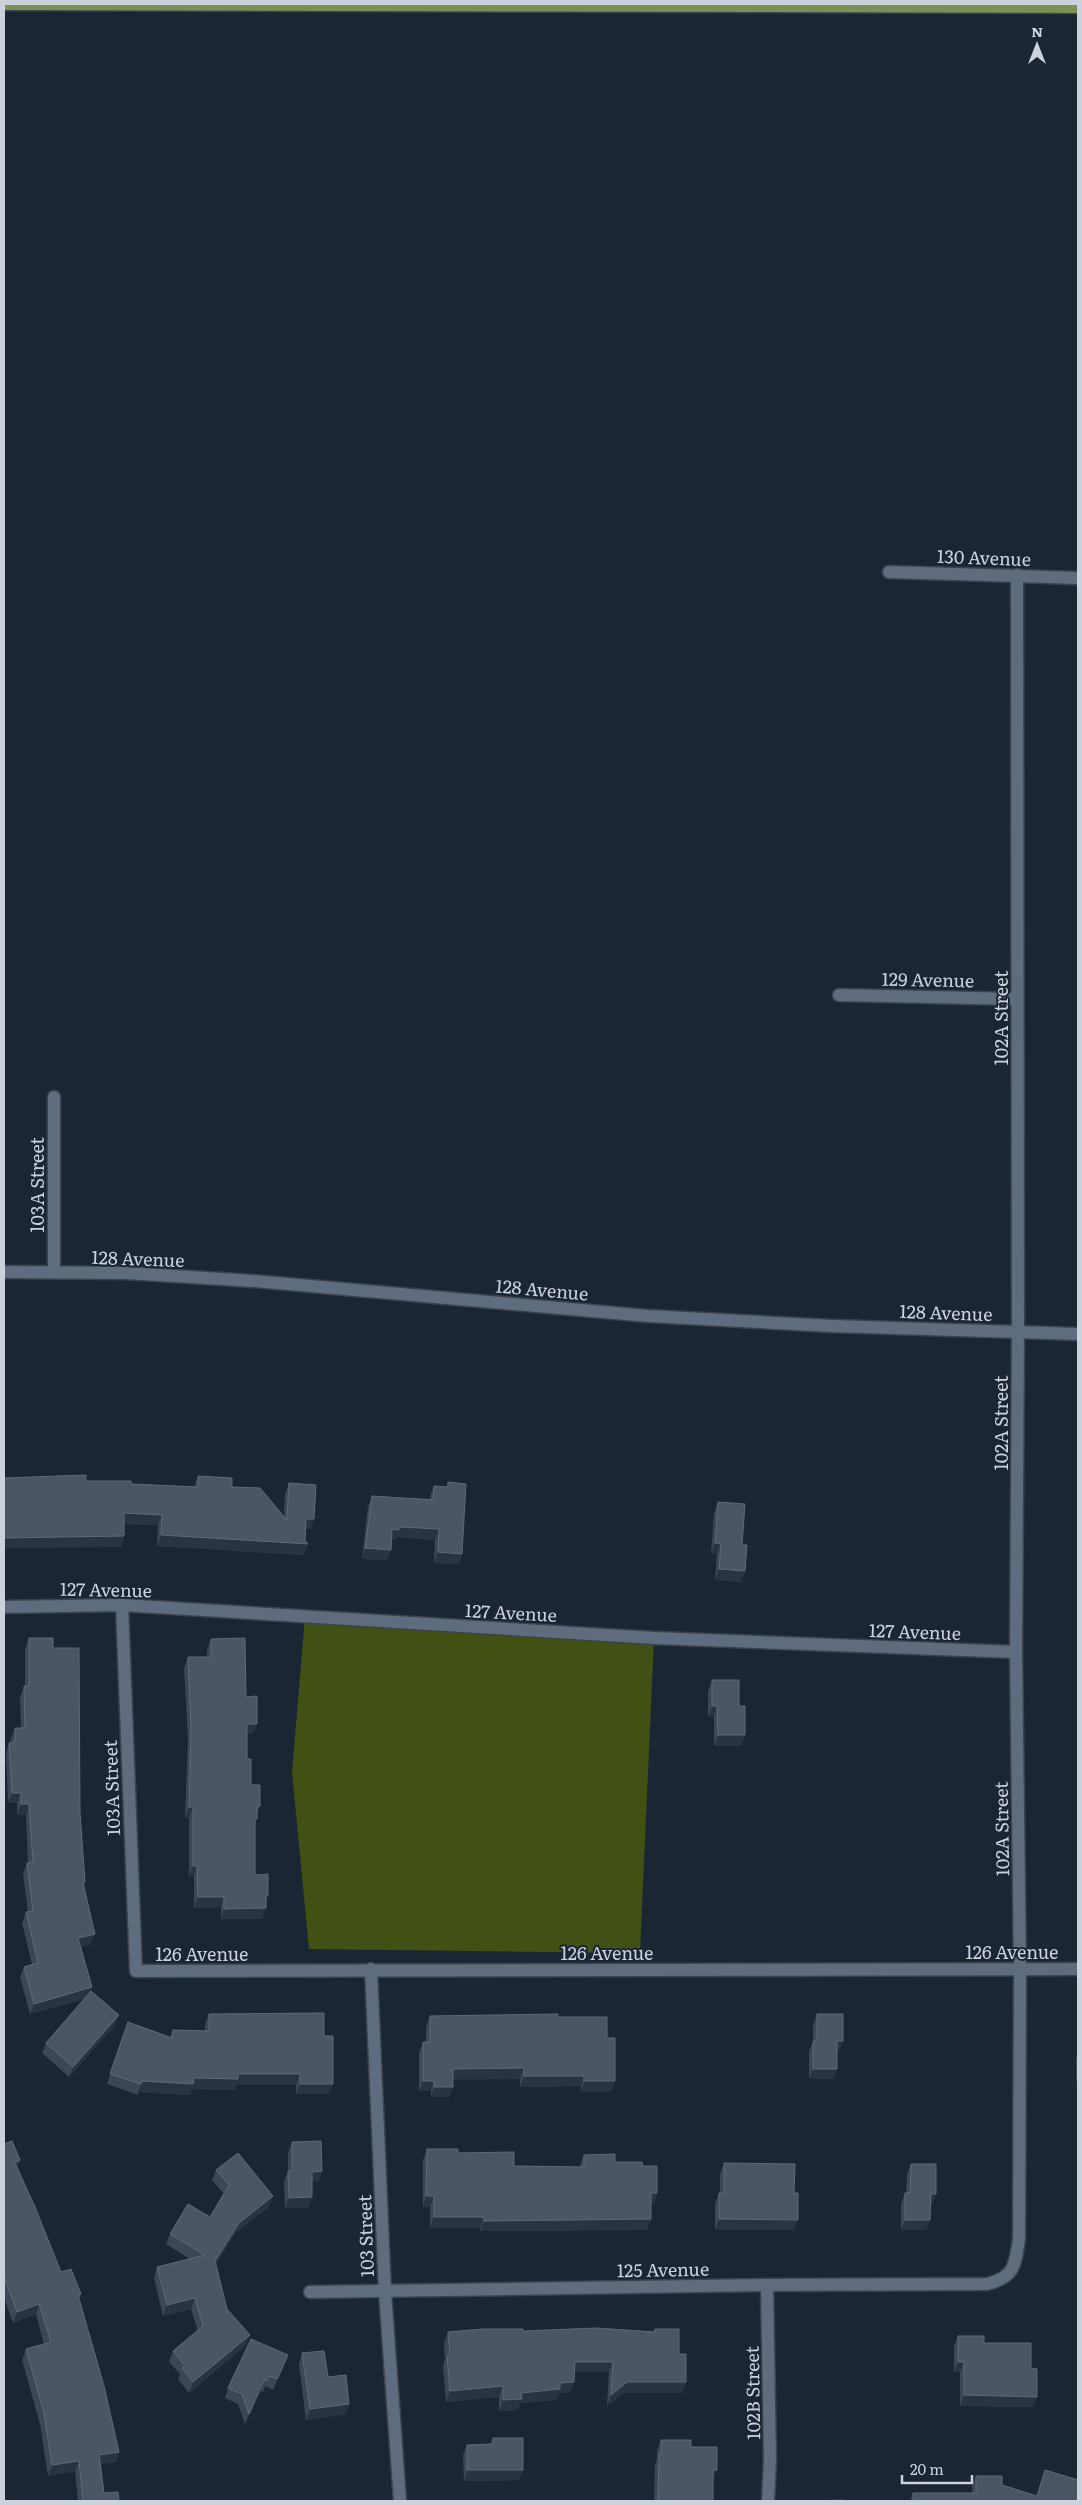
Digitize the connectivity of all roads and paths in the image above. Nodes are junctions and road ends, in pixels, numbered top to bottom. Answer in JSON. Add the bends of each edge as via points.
{"nodes":[{"id":1,"x":4,"y":4,"type":"edge"},
{"id":2,"x":1078,"y":7,"type":"edge"},
{"id":3,"x":889,"y":572,"type":"dead end"},
{"id":4,"x":1017,"y":575,"type":"junction"},
{"id":5,"x":1078,"y":578,"type":"edge"},
{"id":6,"x":839,"y":995,"type":"dead end"},
{"id":7,"x":1017,"y":999,"type":"junction"},
{"id":8,"x":54,"y":1097,"type":"dead end"},
{"id":9,"x":4,"y":1272,"type":"edge"},
{"id":10,"x":54,"y":1272,"type":"junction"},
{"id":11,"x":1018,"y":1332,"type":"junction"},
{"id":12,"x":1078,"y":1334,"type":"edge"},
{"id":13,"x":122,"y":1604,"type":"junction"},
{"id":14,"x":4,"y":1607,"type":"edge"},
{"id":15,"x":1016,"y":1652,"type":"junction"},
{"id":16,"x":1020,"y":1969,"type":"junction"},
{"id":17,"x":1078,"y":1969,"type":"edge"},
{"id":18,"x":371,"y":1970,"type":"junction"},
{"id":19,"x":136,"y":1971,"type":"joint"},
{"id":20,"x":1012,"y":2270,"type":"joint"},
{"id":21,"x":767,"y":2284,"type":"junction"},
{"id":22,"x":310,"y":2292,"type":"dead end"},
{"id":23,"x":384,"y":2292,"type":"junction"},
{"id":24,"x":400,"y":2501,"type":"edge"},
{"id":25,"x":768,"y":2501,"type":"edge"}],
"edges":[{"from":1,"to":2,"type":"main road"},
{"from":3,"to":4,"type":"street","name":"130 Avenue"},
{"from":4,"to":5,"type":"street","name":"130 Avenue"},
{"from":4,"to":7,"type":"street","name":"102A Street"},
{"from":6,"to":7,"type":"street","name":"129 Avenue"},
{"from":7,"to":11,"type":"street","name":"102A Street"},
{"from":8,"to":10,"type":"street","name":"103A Street"},
{"from":9,"to":10,"type":"street","name":"128 Avenue"},
{"from":10,"to":11,"type":"street","name":"128 Avenue","via":[[252,1281],[658,1316]]},
{"from":11,"to":12,"type":"street","name":"128 Avenue"},
{"from":11,"to":15,"type":"street","name":"102A Street"},
{"from":13,"to":14,"type":"street","name":"127 Avenue"},
{"from":13,"to":15,"type":"street","name":"127 Avenue","via":[[654,1638]]},
{"from":13,"to":19,"type":"street","name":"103A Street"},
{"from":15,"to":16,"type":"street","name":"102A Street"},
{"from":16,"to":17,"type":"street","name":"126 Avenue"},
{"from":16,"to":18,"type":"street","name":"126 Avenue"},
{"from":16,"to":20,"type":"street","name":"102A Street","via":[[1019,2239]]},
{"from":18,"to":19,"type":"street","name":"126 Avenue"},
{"from":18,"to":23,"type":"street","name":"103 Street"},
{"from":20,"to":21,"type":"street","name":"125 Avenue","via":[[1003,2280],[987,2284]]},
{"from":21,"to":23,"type":"street","name":"125 Avenue"},
{"from":21,"to":25,"type":"street","name":"102B Street"},
{"from":22,"to":23,"type":"street","name":"125 Avenue"},
{"from":23,"to":24,"type":"street","name":"103 Street"}]}
